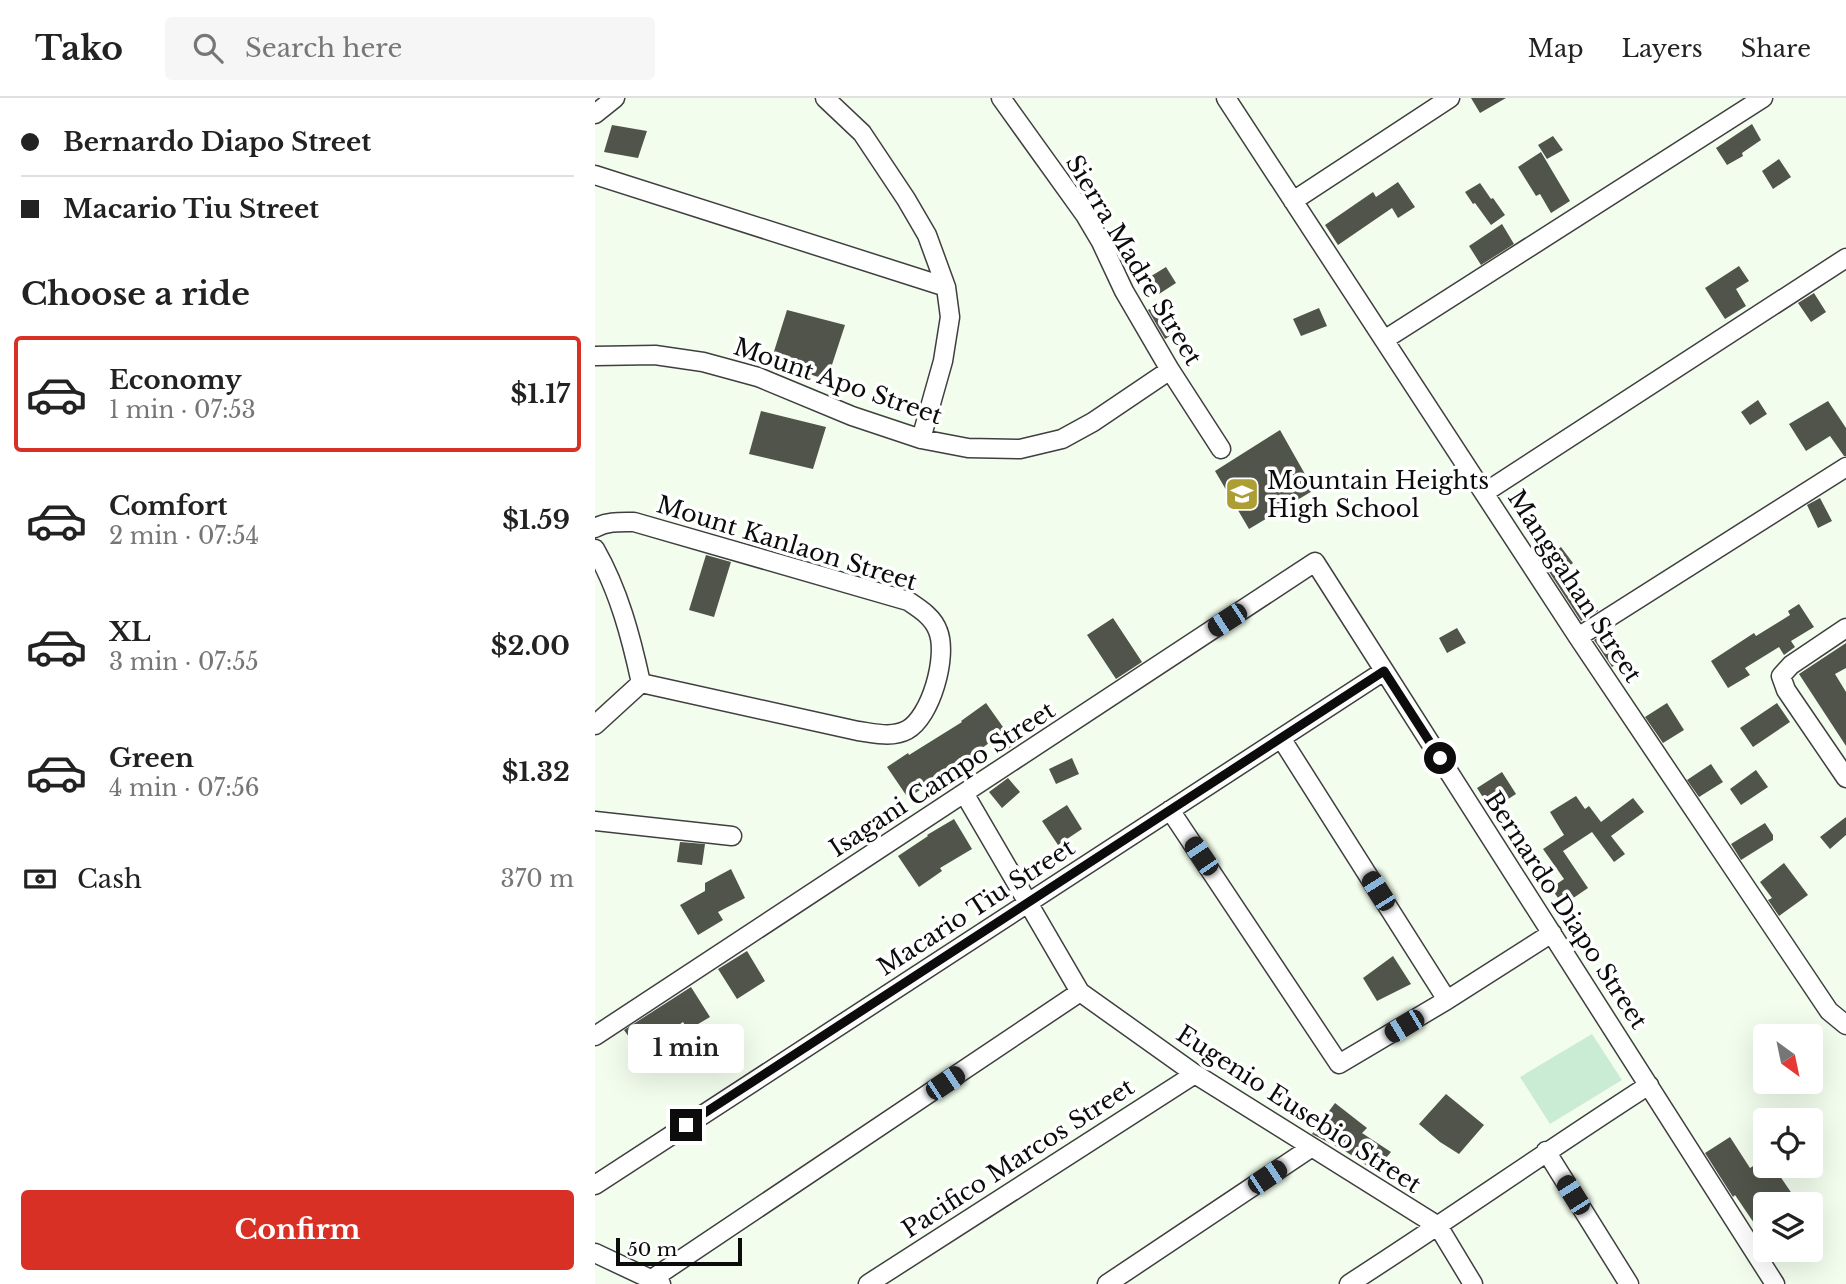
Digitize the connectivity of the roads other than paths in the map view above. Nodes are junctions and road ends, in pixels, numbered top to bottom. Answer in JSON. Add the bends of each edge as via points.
{"nodes":[{"id":1,"x":615,"y":98,"type":"edge"},
{"id":2,"x":825,"y":98,"type":"edge"},
{"id":3,"x":1001,"y":98,"type":"edge"},
{"id":4,"x":1226,"y":98,"type":"edge"},
{"id":5,"x":1450,"y":98,"type":"edge"},
{"id":6,"x":1763,"y":98,"type":"edge"},
{"id":7,"x":595,"y":114,"type":"edge"},
{"id":8,"x":595,"y":175,"type":"edge"},
{"id":9,"x":1293,"y":201,"type":"junction"},
{"id":10,"x":1846,"y":258,"type":"edge"},
{"id":11,"x":946,"y":286,"type":"junction"},
{"id":12,"x":1384,"y":340,"type":"junction"},
{"id":13,"x":595,"y":356,"type":"edge"},
{"id":14,"x":1170,"y":370,"type":"junction"},
{"id":15,"x":921,"y":439,"type":"junction"},
{"id":16,"x":1221,"y":449,"type":"dead end"},
{"id":17,"x":1846,"y":467,"type":"edge"},
{"id":18,"x":1484,"y":493,"type":"junction"},
{"id":19,"x":595,"y":527,"type":"edge"},
{"id":20,"x":595,"y":550,"type":"edge"},
{"id":21,"x":1315,"y":562,"type":"joint"},
{"id":22,"x":1846,"y":628,"type":"edge"},
{"id":23,"x":1578,"y":637,"type":"junction"},
{"id":24,"x":1384,"y":671,"type":"junction"},
{"id":25,"x":641,"y":683,"type":"junction"},
{"id":26,"x":595,"y":725,"type":"edge"},
{"id":27,"x":1281,"y":738,"type":"junction"},
{"id":28,"x":1846,"y":778,"type":"edge"},
{"id":29,"x":964,"y":793,"type":"junction"},
{"id":30,"x":1170,"y":810,"type":"junction"},
{"id":31,"x":595,"y":821,"type":"edge"},
{"id":32,"x":732,"y":836,"type":"dead end"},
{"id":33,"x":1029,"y":902,"type":"junction"},
{"id":34,"x":1552,"y":933,"type":"junction"},
{"id":35,"x":1080,"y":992,"type":"junction"},
{"id":36,"x":1447,"y":1000,"type":"junction"},
{"id":37,"x":1846,"y":1025,"type":"edge"},
{"id":38,"x":595,"y":1036,"type":"edge"},
{"id":39,"x":1195,"y":1074,"type":"junction"},
{"id":40,"x":1649,"y":1085,"type":"junction"},
{"id":41,"x":1313,"y":1147,"type":"junction"},
{"id":42,"x":1546,"y":1151,"type":"junction"},
{"id":43,"x":595,"y":1185,"type":"edge"},
{"id":44,"x":1438,"y":1226,"type":"junction"},
{"id":45,"x":595,"y":1253,"type":"edge"},
{"id":46,"x":655,"y":1282,"type":"edge"},
{"id":47,"x":868,"y":1284,"type":"edge"},
{"id":48,"x":1107,"y":1284,"type":"edge"},
{"id":49,"x":1349,"y":1284,"type":"edge"},
{"id":50,"x":1473,"y":1284,"type":"edge"},
{"id":51,"x":1629,"y":1284,"type":"edge"},
{"id":52,"x":1775,"y":1284,"type":"edge"}],
"edges":[{"from":1,"to":7,"type":"street"},
{"from":2,"to":11,"type":"street","via":[[862,133],[906,199],[927,235]]},
{"from":3,"to":14,"type":"street","name":"Sierra Madre Street","via":[[1085,215]]},
{"from":4,"to":9,"type":"street","name":"Manggahan Street"},
{"from":5,"to":9,"type":"street"},
{"from":6,"to":12,"type":"street"},
{"from":8,"to":11,"type":"street"},
{"from":9,"to":12,"type":"street","name":"Manggahan Street"},
{"from":10,"to":18,"type":"street"},
{"from":11,"to":15,"type":"street","via":[[950,317],[943,361]]},
{"from":12,"to":18,"type":"street","name":"Manggahan Street"},
{"from":13,"to":15,"type":"street","name":"Mount Apo Street","via":[[655,355],[758,376]]},
{"from":14,"to":15,"type":"street","name":"Mount Apo Street","via":[[1062,439],[1020,449],[968,448]]},
{"from":14,"to":16,"type":"street","name":"Sierra Madre Street"},
{"from":17,"to":23,"type":"street"},
{"from":18,"to":23,"type":"street","name":"Manggahan Street"},
{"from":19,"to":25,"type":"street","name":"Mount Kanlaon Street","via":[[634,522],[908,601],[927,614],[939,632],[941,658],[922,716],[907,730],[887,735]]},
{"from":20,"to":25,"type":"street","via":[[617,597]]},
{"from":21,"to":24,"type":"street","name":"Bernardo Diapo Street"},
{"from":21,"to":29,"type":"street","name":"Isagani Campo Street"},
{"from":22,"to":28,"type":"street","via":[[1781,676]]},
{"from":23,"to":37,"type":"street","name":"Manggahan Street","via":[[1829,1012]]},
{"from":24,"to":27,"type":"street","name":"Macario Tiu Street"},
{"from":24,"to":34,"type":"street","name":"Bernardo Diapo Street"},
{"from":25,"to":26,"type":"street"},
{"from":27,"to":30,"type":"street","name":"Macario Tiu Street"},
{"from":27,"to":36,"type":"street"},
{"from":29,"to":33,"type":"street","name":"Eugenio Eusebio Street"},
{"from":29,"to":38,"type":"street","name":"Isagani Campo Street"},
{"from":30,"to":33,"type":"street","name":"Macario Tiu Street"},
{"from":30,"to":36,"type":"street","via":[[1339,1064]]},
{"from":31,"to":32,"type":"street"},
{"from":33,"to":35,"type":"street","name":"Eugenio Eusebio Street"},
{"from":33,"to":43,"type":"street","name":"Macario Tiu Street"},
{"from":34,"to":36,"type":"street"},
{"from":34,"to":40,"type":"street","name":"Bernardo Diapo Street"},
{"from":35,"to":39,"type":"street","name":"Eugenio Eusebio Street"},
{"from":35,"to":46,"type":"street"},
{"from":39,"to":41,"type":"street","name":"Eugenio Eusebio Street"},
{"from":39,"to":47,"type":"street","name":"Pacifico Marcos Street"},
{"from":40,"to":42,"type":"street"},
{"from":40,"to":52,"type":"street","name":"Bernardo Diapo Street"},
{"from":41,"to":44,"type":"street","name":"Eugenio Eusebio Street"},
{"from":41,"to":48,"type":"street"},
{"from":42,"to":44,"type":"street"},
{"from":42,"to":51,"type":"street"},
{"from":44,"to":49,"type":"street"},
{"from":44,"to":50,"type":"street","name":"Eugenio Eusebio Street"},
{"from":45,"to":46,"type":"street"}]}
